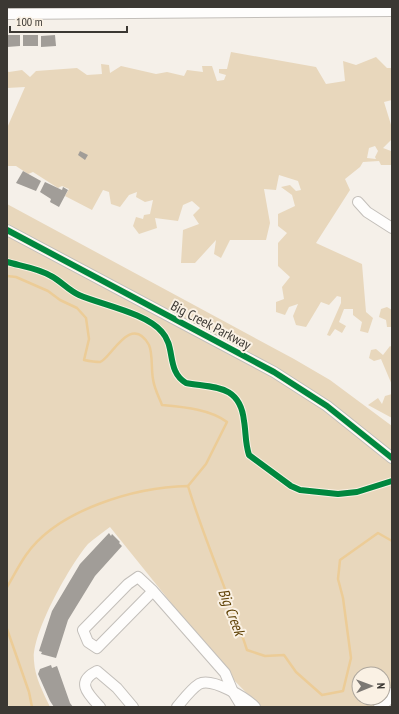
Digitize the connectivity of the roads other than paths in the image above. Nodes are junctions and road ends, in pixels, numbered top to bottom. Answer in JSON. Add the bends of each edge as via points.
{"nodes":[{"id":1,"x":174,"y":10,"type":"edge"},
{"id":2,"x":392,"y":11,"type":"edge"},
{"id":3,"x":7,"y":14,"type":"edge"},
{"id":4,"x":358,"y":202,"type":"dead end"},
{"id":5,"x":392,"y":228,"type":"edge"},
{"id":6,"x":7,"y":230,"type":"edge"},
{"id":7,"x":392,"y":458,"type":"edge"},
{"id":8,"x":153,"y":591,"type":"junction"},
{"id":9,"x":233,"y":692,"type":"junction"},
{"id":10,"x":392,"y":694,"type":"edge"},
{"id":11,"x":100,"y":707,"type":"edge"},
{"id":12,"x":133,"y":707,"type":"edge"},
{"id":13,"x":177,"y":707,"type":"edge"},
{"id":14,"x":242,"y":707,"type":"edge"},
{"id":15,"x":255,"y":707,"type":"edge"},
{"id":16,"x":380,"y":707,"type":"edge"}],
"edges":[{"from":1,"to":2,"type":"street"},
{"from":1,"to":3,"type":"street"},
{"from":4,"to":5,"type":"street","via":[[367,212]]},
{"from":6,"to":7,"type":"street","name":"Big Creek Parkway","via":[[274,372],[327,406]]},
{"from":8,"to":8,"type":"street","via":[[138,577],[128,584],[83,630],[88,642],[97,648]]},
{"from":8,"to":9,"type":"street","via":[[224,673]]},
{"from":9,"to":13,"type":"street","via":[[206,682],[199,684]]},
{"from":9,"to":14,"type":"street"},
{"from":9,"to":15,"type":"street","via":[[247,699]]},
{"from":10,"to":16,"type":"main road"},
{"from":11,"to":12,"type":"street","via":[[86,690],[85,682],[88,676],[97,672],[117,688]]}]}
